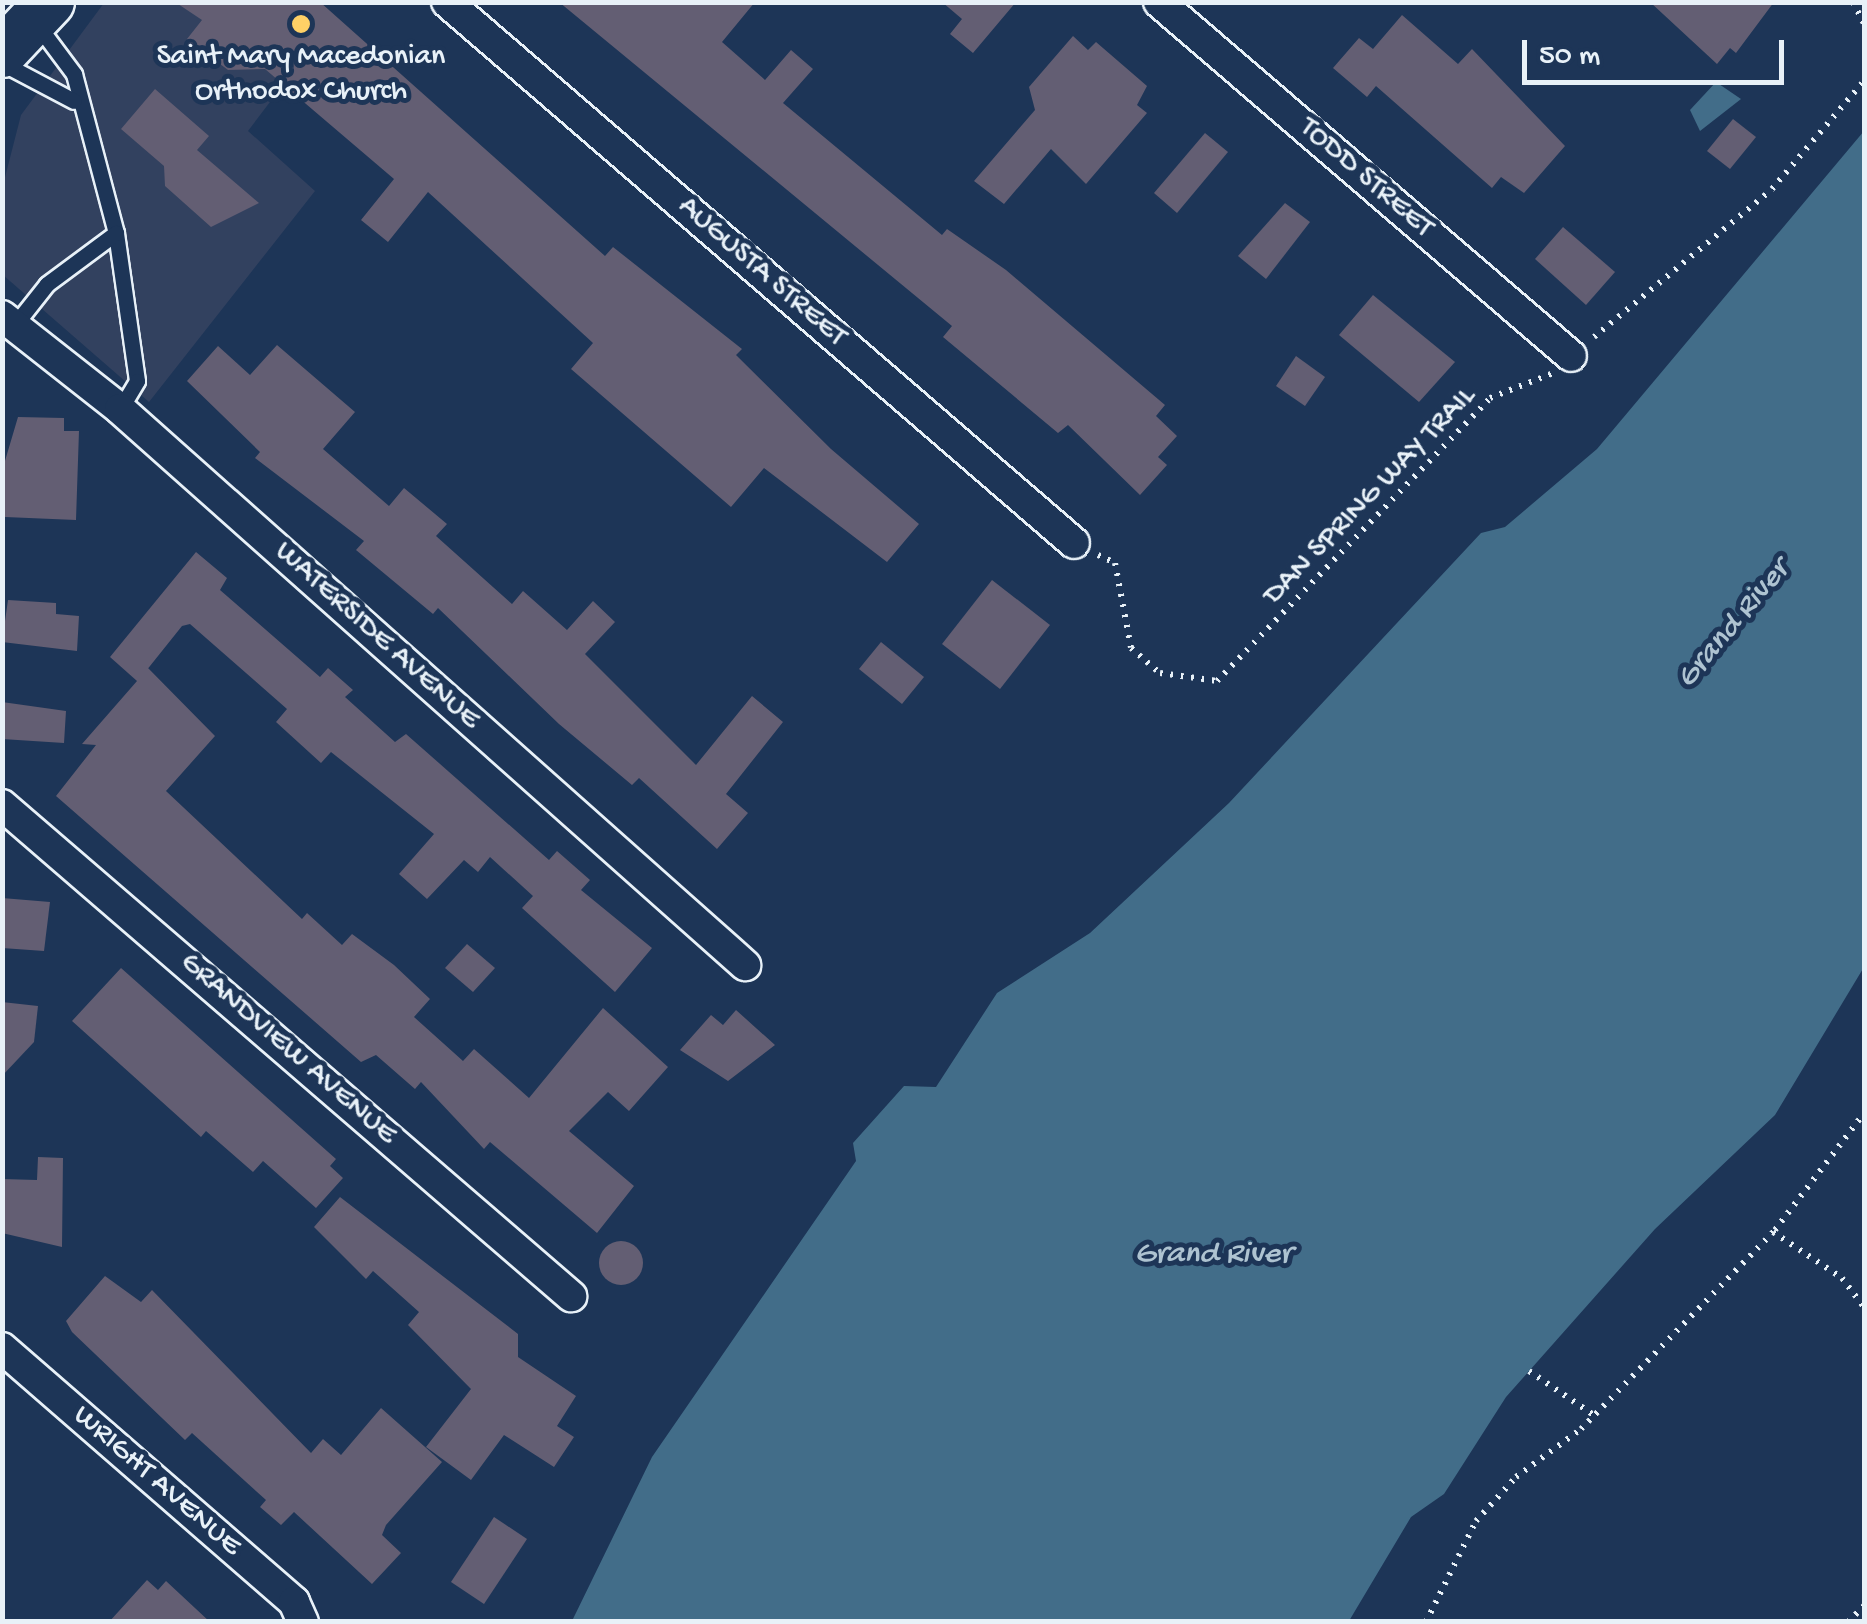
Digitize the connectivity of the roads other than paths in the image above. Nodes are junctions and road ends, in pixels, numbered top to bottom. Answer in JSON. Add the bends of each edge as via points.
{"nodes":[{"id":1,"x":446,"y":2,"type":"edge"},
{"id":2,"x":1159,"y":2,"type":"edge"},
{"id":3,"x":29,"y":25,"type":"edge"},
{"id":4,"x":2,"y":63,"type":"edge"},
{"id":5,"x":74,"y":101,"type":"junction"},
{"id":6,"x":116,"y":232,"type":"junction"},
{"id":7,"x":10,"y":319,"type":"edge"},
{"id":8,"x":1571,"y":356,"type":"road end"},
{"id":9,"x":120,"y":409,"type":"junction"},
{"id":10,"x":1074,"y":544,"type":"road end"},
{"id":11,"x":2,"y":804,"type":"edge"},
{"id":12,"x":745,"y":965,"type":"dead end"},
{"id":13,"x":571,"y":1296,"type":"dead end"},
{"id":14,"x":2,"y":1348,"type":"edge"},
{"id":15,"x":302,"y":1622,"type":"edge"}],
"edges":[{"from":1,"to":10,"type":"street","name":"AUGUSTA STREET"},
{"from":2,"to":8,"type":"street","name":"TODD STREET"},
{"from":3,"to":5,"type":"lane","via":[[74,74]]},
{"from":4,"to":5,"type":"lane"},
{"from":5,"to":6,"type":"lane"},
{"from":6,"to":7,"type":"lane"},
{"from":6,"to":9,"type":"lane","via":[[136,382]]},
{"from":7,"to":9,"type":"street","name":"WATERSIDE AVENUE"},
{"from":9,"to":12,"type":"street","name":"WATERSIDE AVENUE"},
{"from":11,"to":13,"type":"street","name":"GRANDVIEW AVENUE"},
{"from":14,"to":15,"type":"street","name":"WRIGHT AVENUE","via":[[294,1602]]}]}
